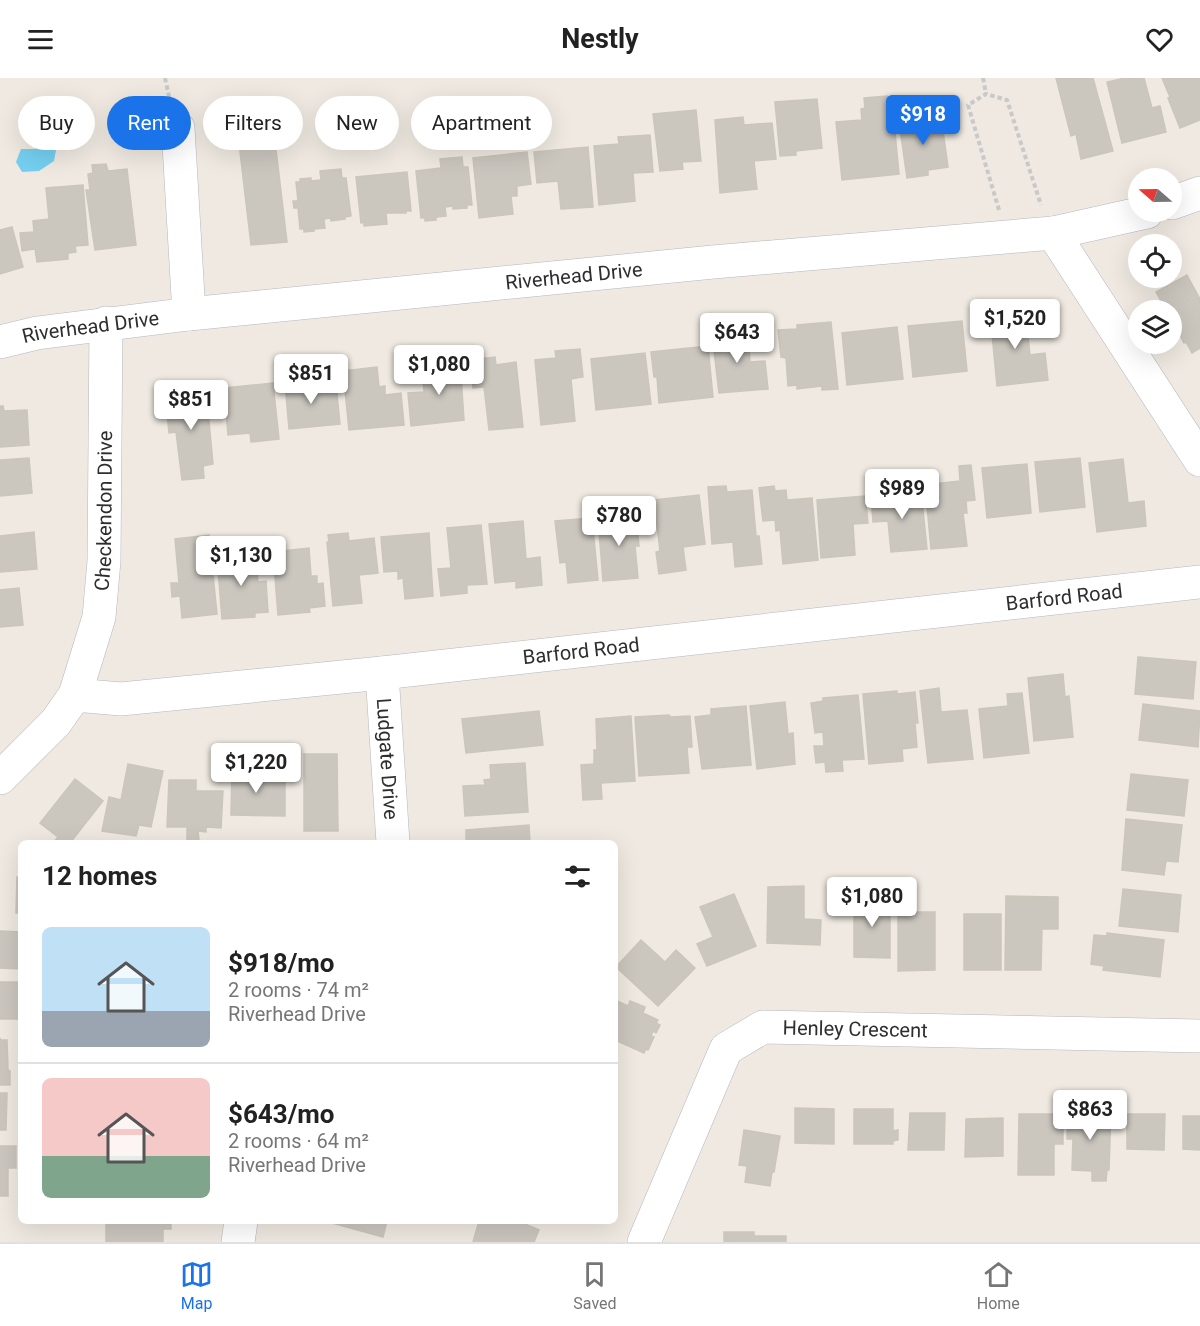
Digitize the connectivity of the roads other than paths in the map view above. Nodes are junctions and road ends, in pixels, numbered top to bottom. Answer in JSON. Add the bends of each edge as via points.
{"nodes":[{"id":1,"x":179,"y":150,"type":"edge"},
{"id":2,"x":1200,"y":193,"type":"edge"},
{"id":3,"x":1182,"y":199,"type":"edge"},
{"id":4,"x":1128,"y":216,"type":"edge"},
{"id":5,"x":1050,"y":233,"type":"junction"},
{"id":6,"x":189,"y":314,"type":"junction"},
{"id":7,"x":106,"y":323,"type":"junction"},
{"id":8,"x":0,"y":342,"type":"edge"},
{"id":9,"x":1200,"y":460,"type":"edge"},
{"id":10,"x":1200,"y":582,"type":"edge"},
{"id":11,"x":382,"y":673,"type":"junction"},
{"id":12,"x":75,"y":695,"type":"junction"},
{"id":13,"x":0,"y":778,"type":"edge"},
{"id":14,"x":393,"y":840,"type":"edge"},
{"id":15,"x":1200,"y":1036,"type":"edge"},
{"id":16,"x":241,"y":1224,"type":"edge"},
{"id":17,"x":238,"y":1242,"type":"edge"},
{"id":18,"x":644,"y":1242,"type":"edge"}],
"edges":[{"from":1,"to":6,"type":"street"},
{"from":2,"to":3,"type":"street"},
{"from":4,"to":5,"type":"street","name":"Riverhead Drive"},
{"from":5,"to":6,"type":"street","name":"Riverhead Drive"},
{"from":5,"to":9,"type":"street"},
{"from":6,"to":7,"type":"street","name":"Riverhead Drive"},
{"from":7,"to":8,"type":"street","name":"Riverhead Drive"},
{"from":7,"to":12,"type":"street","name":"Checkendon Drive","via":[[104,561],[99,617]]},
{"from":10,"to":11,"type":"street","name":"Barford Road"},
{"from":11,"to":12,"type":"street","name":"Barford Road","via":[[121,699]]},
{"from":11,"to":14,"type":"street","name":"Ludgate Drive"},
{"from":12,"to":13,"type":"street","via":[[57,722]]},
{"from":15,"to":18,"type":"street","name":"Henley Crescent","via":[[763,1027],[726,1049]]},
{"from":16,"to":17,"type":"street"}]}
